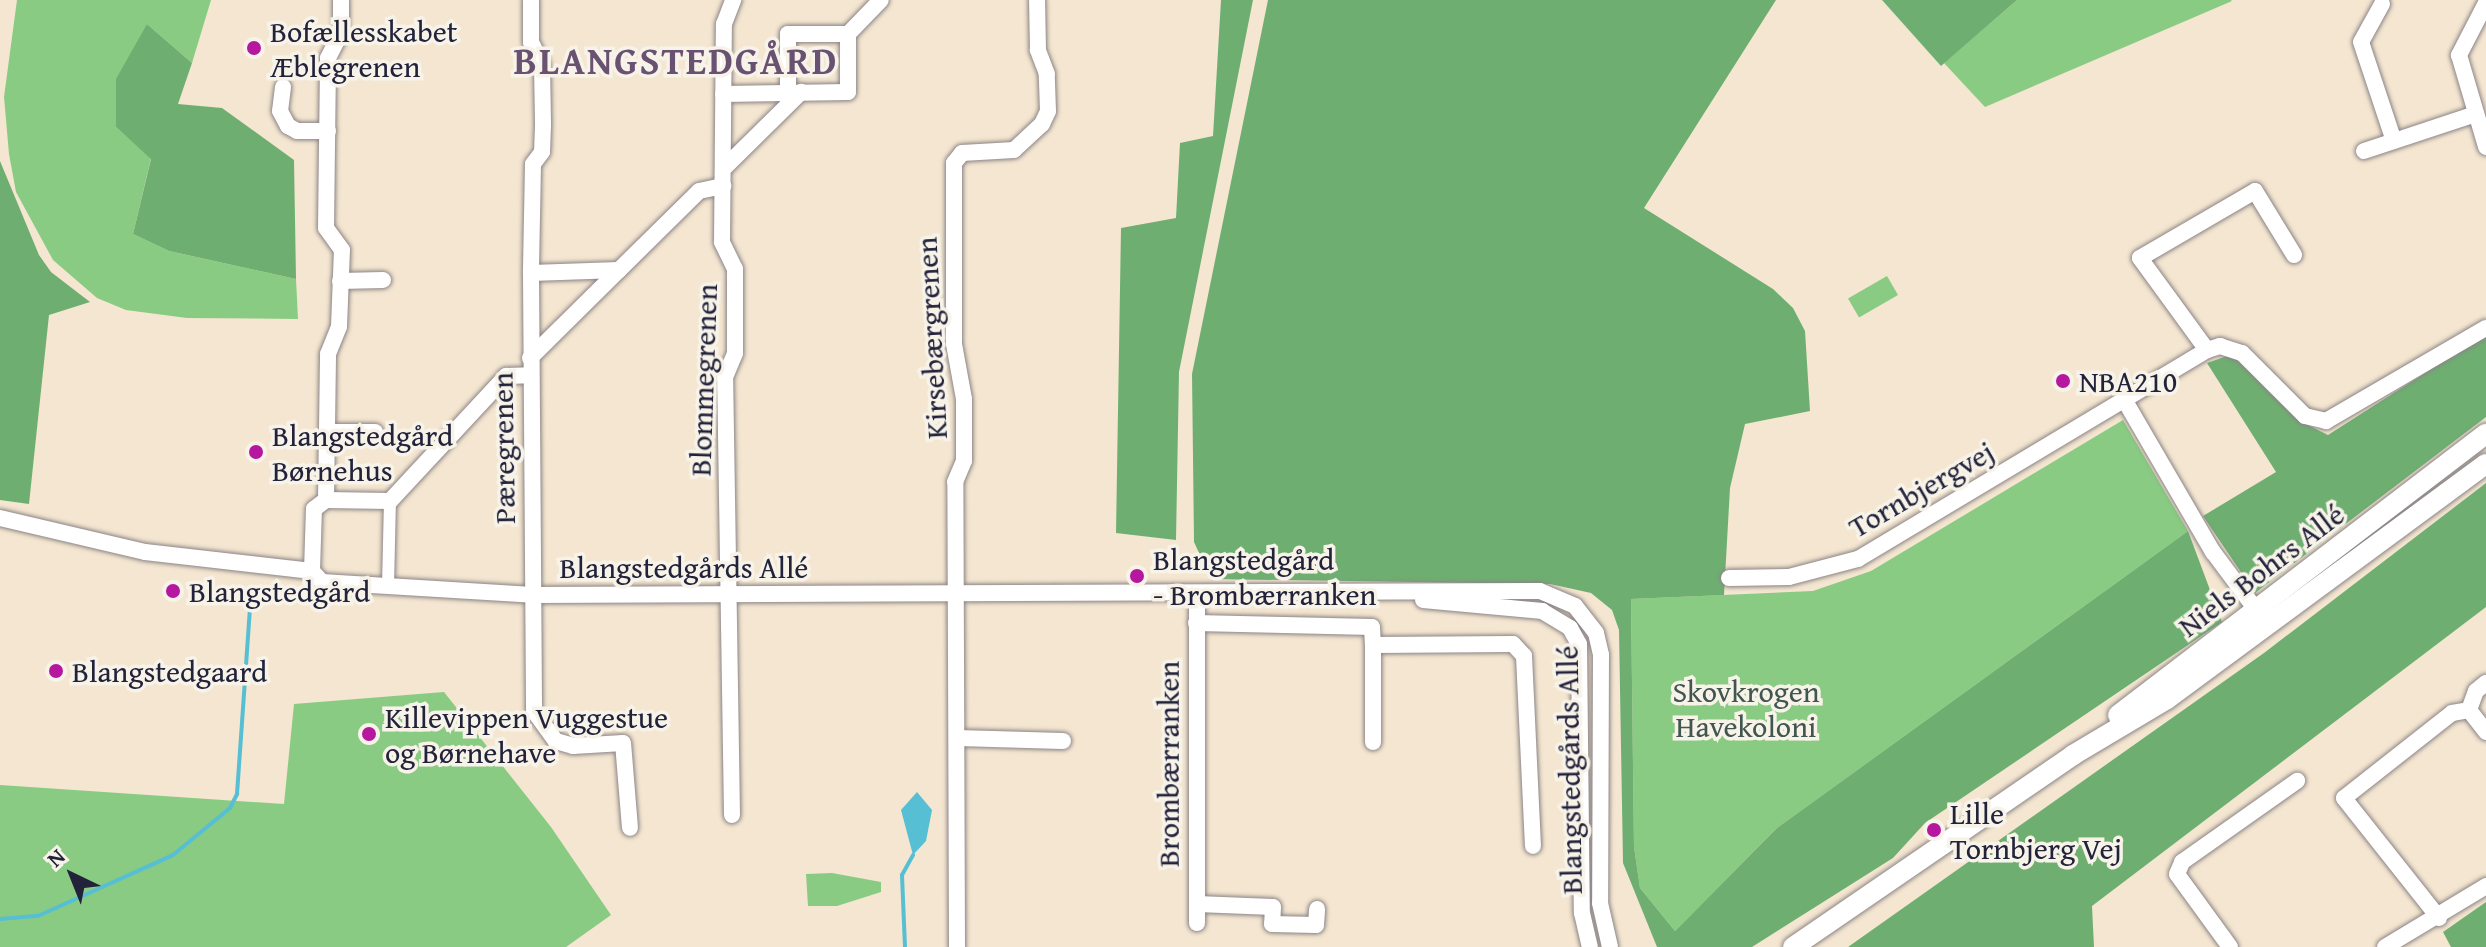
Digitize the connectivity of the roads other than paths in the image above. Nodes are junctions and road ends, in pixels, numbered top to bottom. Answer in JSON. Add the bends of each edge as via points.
{"nodes":[{"id":1,"x":341,"y":0,"type":"edge"},
{"id":2,"x":531,"y":0,"type":"edge"},
{"id":3,"x":733,"y":0,"type":"edge"},
{"id":4,"x":881,"y":0,"type":"edge"},
{"id":5,"x":1037,"y":0,"type":"edge"},
{"id":6,"x":2486,"y":3,"type":"edge"},
{"id":7,"x":2382,"y":4,"type":"dead end"},
{"id":8,"x":848,"y":34,"type":"junction"},
{"id":9,"x":283,"y":87,"type":"dead end"},
{"id":10,"x":795,"y":92,"type":"junction"},
{"id":11,"x":723,"y":94,"type":"junction"},
{"id":12,"x":2476,"y":114,"type":"junction"},
{"id":13,"x":328,"y":131,"type":"junction"},
{"id":14,"x":2394,"y":141,"type":"junction"},
{"id":15,"x":2486,"y":147,"type":"edge"},
{"id":16,"x":2364,"y":151,"type":"dead end"},
{"id":17,"x":723,"y":169,"type":"junction"},
{"id":18,"x":723,"y":186,"type":"junction"},
{"id":19,"x":2294,"y":255,"type":"dead end"},
{"id":20,"x":619,"y":270,"type":"junction"},
{"id":21,"x":531,"y":273,"type":"junction"},
{"id":22,"x":383,"y":280,"type":"dead end"},
{"id":23,"x":340,"y":281,"type":"junction"},
{"id":24,"x":2486,"y":328,"type":"edge"},
{"id":25,"x":2207,"y":350,"type":"junction"},
{"id":26,"x":530,"y":366,"type":"junction"},
{"id":27,"x":2125,"y":401,"type":"junction"},
{"id":28,"x":328,"y":432,"type":"junction"},
{"id":29,"x":375,"y":432,"type":"dead end"},
{"id":30,"x":2486,"y":434,"type":"edge"},
{"id":31,"x":2486,"y":451,"type":"edge"},
{"id":32,"x":2486,"y":464,"type":"edge"},
{"id":33,"x":2457,"y":486,"type":"junction"},
{"id":34,"x":326,"y":500,"type":"junction"},
{"id":35,"x":390,"y":501,"type":"junction"},
{"id":36,"x":0,"y":518,"type":"edge"},
{"id":37,"x":312,"y":571,"type":"junction"},
{"id":38,"x":1729,"y":578,"type":"dead end"},
{"id":39,"x":388,"y":587,"type":"junction"},
{"id":40,"x":727,"y":594,"type":"junction"},
{"id":41,"x":1197,"y":594,"type":"junction"},
{"id":42,"x":1378,"y":594,"type":"junction"},
{"id":43,"x":533,"y":595,"type":"junction"},
{"id":44,"x":958,"y":595,"type":"junction"},
{"id":45,"x":2263,"y":619,"type":"junction"},
{"id":46,"x":1196,"y":623,"type":"junction"},
{"id":47,"x":1373,"y":645,"type":"junction"},
{"id":48,"x":2486,"y":683,"type":"edge"},
{"id":49,"x":2469,"y":710,"type":"junction"},
{"id":50,"x":2486,"y":732,"type":"edge"},
{"id":51,"x":957,"y":738,"type":"junction"},
{"id":52,"x":1063,"y":741,"type":"dead end"},
{"id":53,"x":1373,"y":742,"type":"dead end"},
{"id":54,"x":2297,"y":781,"type":"dead end"},
{"id":55,"x":732,"y":815,"type":"dead end"},
{"id":56,"x":630,"y":828,"type":"dead end"},
{"id":57,"x":1533,"y":846,"type":"dead end"},
{"id":58,"x":1898,"y":878,"type":"junction"},
{"id":59,"x":2486,"y":886,"type":"edge"},
{"id":60,"x":1197,"y":904,"type":"junction"},
{"id":61,"x":1317,"y":909,"type":"dead end"},
{"id":62,"x":2439,"y":918,"type":"junction"},
{"id":63,"x":1197,"y":923,"type":"dead end"},
{"id":64,"x":957,"y":947,"type":"edge"},
{"id":65,"x":1590,"y":947,"type":"edge"},
{"id":66,"x":1610,"y":947,"type":"edge"},
{"id":67,"x":1793,"y":947,"type":"edge"},
{"id":68,"x":1817,"y":947,"type":"edge"},
{"id":69,"x":2230,"y":947,"type":"edge"},
{"id":70,"x":2385,"y":947,"type":"edge"}],
"edges":[{"from":1,"to":13,"type":"street","via":[[341,33],[328,58]]},
{"from":2,"to":21,"type":"street","name":"Pæregrenen","via":[[531,42],[542,65],[543,138],[542,152],[533,164]]},
{"from":3,"to":11,"type":"street","name":"Blommegrenen","via":[[724,24]]},
{"from":4,"to":8,"type":"street"},
{"from":5,"to":44,"type":"street","name":"Kirsebærgrenen","via":[[1038,50],[1047,74],[1048,111],[1042,124],[1014,150],[962,153],[954,163],[954,344],[964,399],[964,461],[955,482]]},
{"from":6,"to":12,"type":"street","via":[[2459,55]]},
{"from":7,"to":14,"type":"street","via":[[2361,42]]},
{"from":8,"to":10,"type":"street","via":[[848,92]]},
{"from":8,"to":10,"type":"street","via":[[788,34]]},
{"from":9,"to":13,"type":"street","via":[[280,111],[288,126]]},
{"from":10,"to":11,"type":"street"},
{"from":10,"to":17,"type":"street"},
{"from":11,"to":17,"type":"street","name":"Blommegrenen"},
{"from":12,"to":14,"type":"street"},
{"from":12,"to":15,"type":"street"},
{"from":13,"to":23,"type":"street","via":[[326,228],[342,250]]},
{"from":14,"to":16,"type":"street"},
{"from":17,"to":18,"type":"street","name":"Blommegrenen"},
{"from":18,"to":20,"type":"street","via":[[699,191]]},
{"from":18,"to":40,"type":"street","name":"Blommegrenen","via":[[722,242],[735,269],[735,353],[725,377]]},
{"from":19,"to":25,"type":"street","via":[[2255,191],[2140,258]]},
{"from":20,"to":21,"type":"street"},
{"from":20,"to":26,"type":"street"},
{"from":21,"to":26,"type":"street","name":"Pæregrenen"},
{"from":22,"to":23,"type":"street"},
{"from":23,"to":28,"type":"street","via":[[339,327],[328,354]]},
{"from":24,"to":25,"type":"street","via":[[2326,421],[2305,416],[2242,353],[2220,346]]},
{"from":25,"to":27,"type":"street","name":"Tornbjergvej"},
{"from":26,"to":35,"type":"street","via":[[506,376]]},
{"from":26,"to":43,"type":"street","name":"Pæregrenen"},
{"from":27,"to":38,"type":"street","name":"Tornbjergvej","via":[[1858,559],[1789,577]]},
{"from":27,"to":45,"type":"street","via":[[2213,552]]},
{"from":28,"to":29,"type":"street"},
{"from":28,"to":34,"type":"street"},
{"from":30,"to":45,"type":"street","name":"Niels Bohrs Allé"},
{"from":31,"to":33,"type":"street","via":[[2470,464]]},
{"from":32,"to":33,"type":"street","name":"Niels Bohrs Allé"},
{"from":33,"to":45,"type":"street","name":"Niels Bohrs Allé"},
{"from":34,"to":35,"type":"street"},
{"from":34,"to":37,"type":"street","via":[[314,509]]},
{"from":35,"to":39,"type":"street"},
{"from":36,"to":37,"type":"street","name":"Blangstedgårds Allé","via":[[145,552]]},
{"from":37,"to":39,"type":"street","name":"Blangstedgårds Allé","via":[[322,582]]},
{"from":39,"to":43,"type":"street","name":"Blangstedgårds Allé"},
{"from":40,"to":43,"type":"street","name":"Blangstedgårds Allé"},
{"from":40,"to":44,"type":"street","name":"Blangstedgårds Allé"},
{"from":40,"to":55,"type":"street","name":"Blommegrenen"},
{"from":41,"to":42,"type":"street","name":"Blangstedgårds Allé"},
{"from":41,"to":44,"type":"street","name":"Blangstedgårds Allé"},
{"from":41,"to":46,"type":"street","name":"Brombærranken"},
{"from":42,"to":65,"type":"street","name":"Blangstedgårds Allé","via":[[1542,611],[1570,628],[1582,664],[1582,913]]},
{"from":42,"to":66,"type":"street","name":"Blangstedgårds Allé","via":[[1540,591],[1562,598],[1586,617],[1601,655],[1600,903]]},
{"from":43,"to":56,"type":"street","name":"Pæregrenen","via":[[534,711],[556,741],[573,746],[623,743]]},
{"from":44,"to":51,"type":"street","name":"Kirsebærgrenen"},
{"from":45,"to":58,"type":"street","name":"Niels Bohrs Allé","via":[[2167,699],[2073,755]]},
{"from":46,"to":47,"type":"street","name":"Brombærranken","via":[[1372,627]]},
{"from":46,"to":60,"type":"street","name":"Brombærranken"},
{"from":47,"to":53,"type":"street"},
{"from":47,"to":57,"type":"street","via":[[1513,644],[1524,656]]},
{"from":48,"to":49,"type":"street","via":[[2476,691]]},
{"from":49,"to":50,"type":"street"},
{"from":49,"to":62,"type":"street","via":[[2452,713],[2344,798]]},
{"from":51,"to":52,"type":"street"},
{"from":51,"to":64,"type":"street","name":"Kirsebærgrenen"},
{"from":54,"to":69,"type":"street","via":[[2182,862],[2177,874]]},
{"from":58,"to":67,"type":"street","name":"Niels Bohrs Allé"},
{"from":58,"to":68,"type":"street","name":"Niels Bohrs Allé"},
{"from":59,"to":62,"type":"street"},
{"from":60,"to":61,"type":"street","name":"Brombærranken","via":[[1273,907],[1272,924],[1316,925]]},
{"from":60,"to":63,"type":"street","name":"Brombærranken"},
{"from":62,"to":70,"type":"street"}]}
